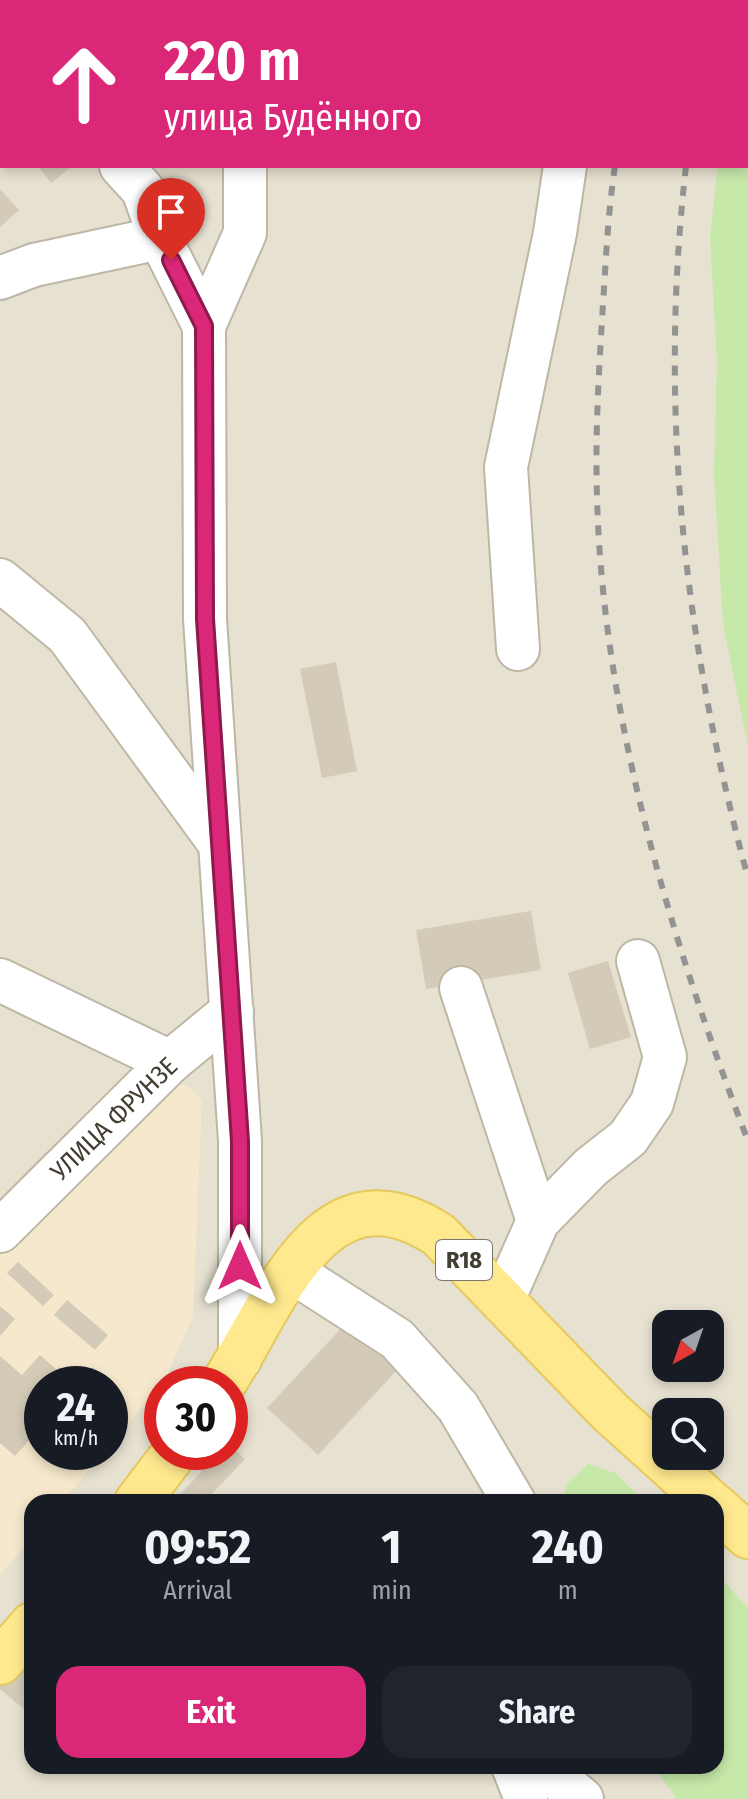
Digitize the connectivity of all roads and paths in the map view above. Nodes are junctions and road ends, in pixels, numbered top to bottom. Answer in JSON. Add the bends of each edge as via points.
{"nodes":[{"id":1,"x":123,"y":168,"type":"edge"},
{"id":2,"x":245,"y":168,"type":"edge"},
{"id":3,"x":565,"y":168,"type":"edge"},
{"id":4,"x":160,"y":238,"type":"junction"},
{"id":5,"x":0,"y":278,"type":"edge"},
{"id":6,"x":204,"y":326,"type":"junction"},
{"id":7,"x":0,"y":580,"type":"edge"},
{"id":8,"x":518,"y":649,"type":"dead end"},
{"id":9,"x":220,"y":845,"type":"junction"},
{"id":10,"x":638,"y":961,"type":"dead end"},
{"id":11,"x":0,"y":980,"type":"edge"},
{"id":12,"x":461,"y":988,"type":"dead end"},
{"id":13,"x":232,"y":1011,"type":"junction"},
{"id":14,"x":170,"y":1062,"type":"junction"},
{"id":15,"x":538,"y":1221,"type":"junction"},
{"id":16,"x":0,"y":1231,"type":"edge"},
{"id":17,"x":291,"y":1271,"type":"junction"},
{"id":18,"x":503,"y":1300,"type":"junction"},
{"id":19,"x":232,"y":1366,"type":"edge"},
{"id":20,"x":236,"y":1366,"type":"edge"},
{"id":21,"x":161,"y":1470,"type":"edge"},
{"id":22,"x":143,"y":1494,"type":"edge"},
{"id":23,"x":509,"y":1494,"type":"edge"},
{"id":24,"x":701,"y":1494,"type":"edge"},
{"id":25,"x":724,"y":1514,"type":"edge"},
{"id":26,"x":748,"y":1536,"type":"edge"},
{"id":27,"x":24,"y":1634,"type":"edge"},
{"id":28,"x":0,"y":1662,"type":"edge"},
{"id":29,"x":516,"y":1774,"type":"edge"},
{"id":30,"x":552,"y":1774,"type":"edge"},
{"id":31,"x":526,"y":1799,"type":"edge"},
{"id":32,"x":582,"y":1799,"type":"edge"}],
"edges":[{"from":1,"to":4,"type":"street","via":[[143,190]]},
{"from":2,"to":6,"type":"street","via":[[245,233]]},
{"from":3,"to":8,"type":"street","via":[[506,467]]},
{"from":4,"to":5,"type":"street","via":[[34,265]]},
{"from":4,"to":6,"type":"street"},
{"from":6,"to":9,"type":"street","via":[[205,619]]},
{"from":7,"to":9,"type":"street","via":[[67,635]]},
{"from":9,"to":13,"type":"street"},
{"from":10,"to":15,"type":"street","via":[[665,1057],[652,1103],[628,1138]]},
{"from":11,"to":14,"type":"street"},
{"from":12,"to":15,"type":"street"},
{"from":13,"to":14,"type":"street","name":"УЛИЦА ФРУНЗЕ"},
{"from":13,"to":19,"type":"street","via":[[240,1141]]},
{"from":14,"to":16,"type":"street","name":"УЛИЦА ФРУНЗЕ"},
{"from":15,"to":18,"type":"street"},
{"from":17,"to":18,"type":"main road","number":"R18","via":[[329,1228],[353,1214],[382,1211],[413,1218],[439,1235]]},
{"from":17,"to":20,"type":"main road","number":"R18"},
{"from":17,"to":23,"type":"street","via":[[397,1339],[458,1407]]},
{"from":18,"to":24,"type":"main road","number":"R18","via":[[609,1411]]},
{"from":21,"to":22,"type":"main road"},
{"from":25,"to":26,"type":"main road"},
{"from":27,"to":28,"type":"main road"},
{"from":29,"to":31,"type":"street"},
{"from":30,"to":32,"type":"street"}]}
